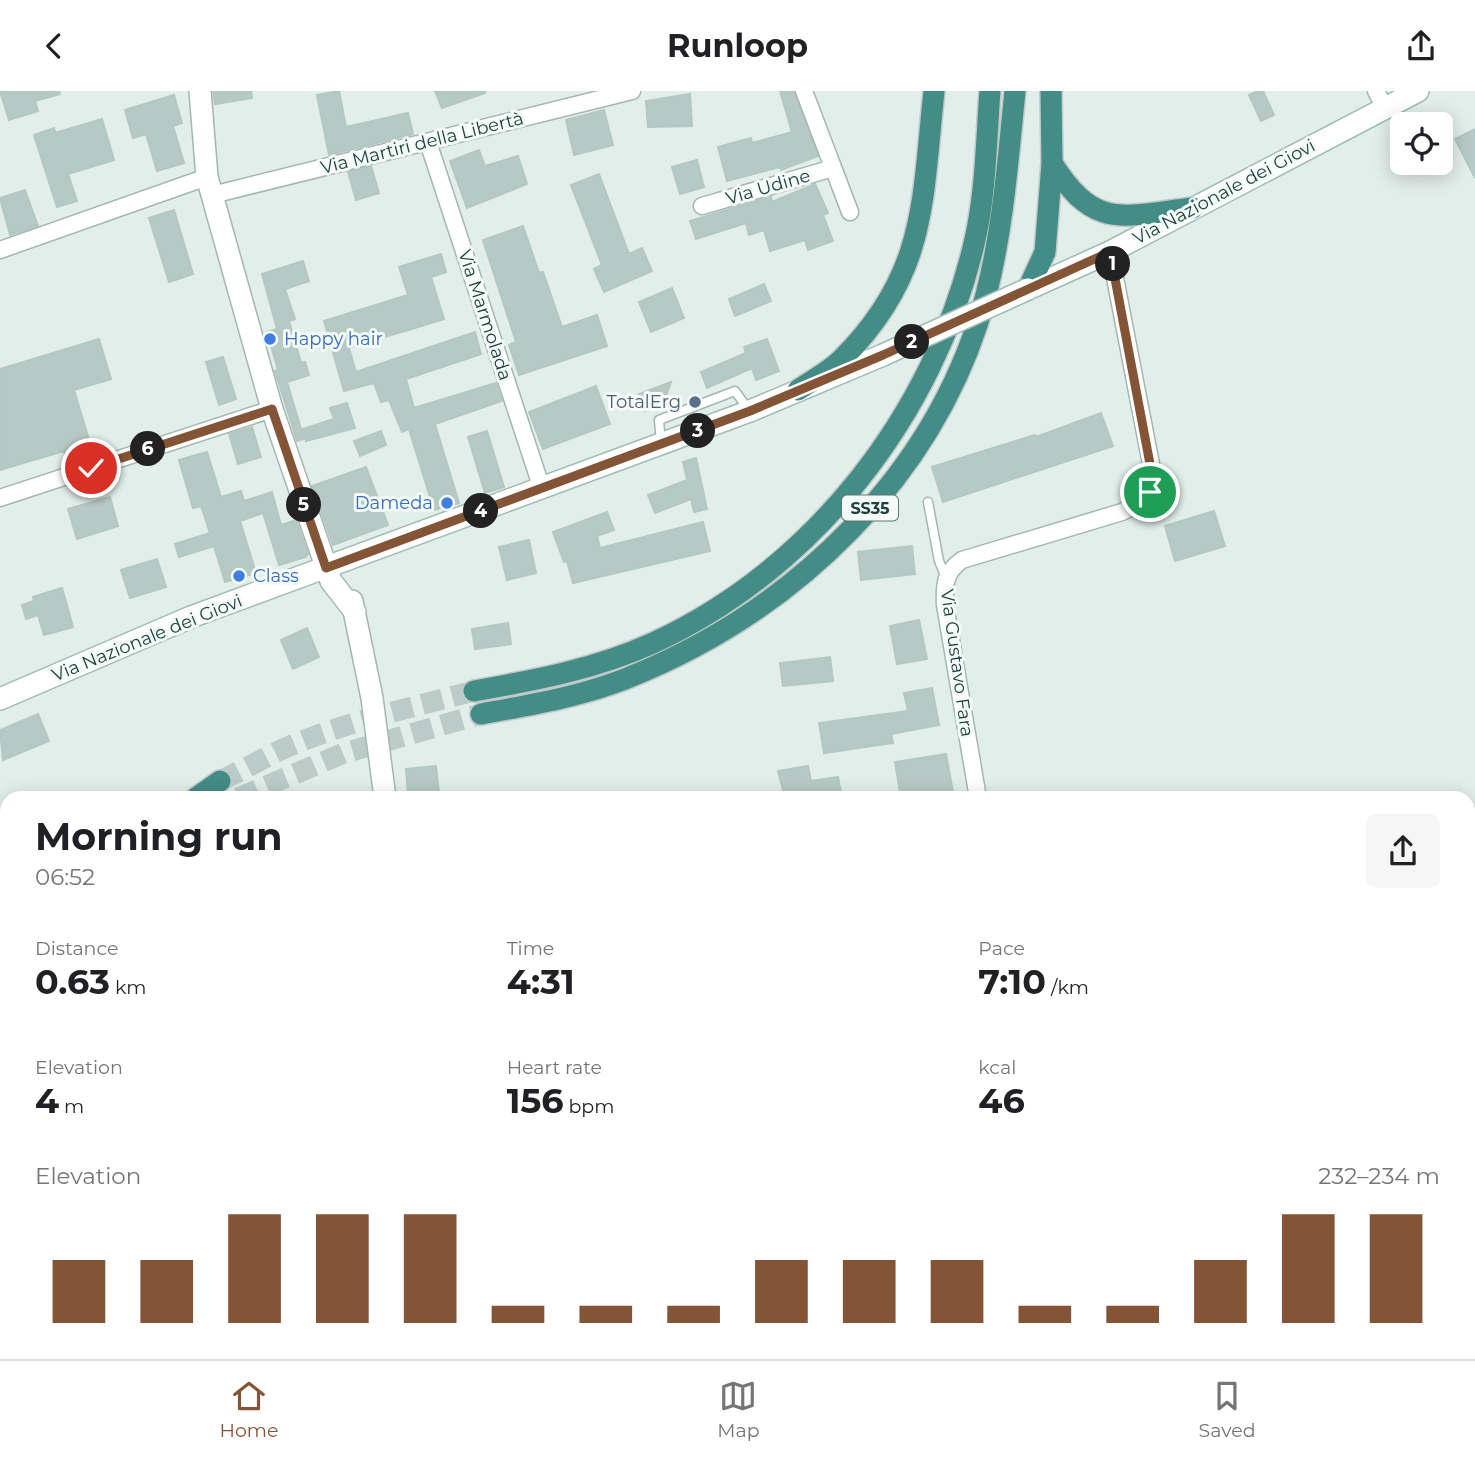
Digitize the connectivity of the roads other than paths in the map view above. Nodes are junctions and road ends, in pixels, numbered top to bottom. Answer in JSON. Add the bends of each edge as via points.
{"nodes":[{"id":1,"x":200,"y":91,"type":"edge"},
{"id":2,"x":632,"y":91,"type":"edge"},
{"id":3,"x":804,"y":91,"type":"edge"},
{"id":4,"x":934,"y":91,"type":"edge"},
{"id":5,"x":990,"y":91,"type":"edge"},
{"id":6,"x":1015,"y":91,"type":"edge"},
{"id":7,"x":1051,"y":91,"type":"edge"},
{"id":8,"x":1418,"y":91,"type":"edge"},
{"id":9,"x":593,"y":96,"type":"edge"},
{"id":10,"x":1380,"y":100,"type":"edge"},
{"id":11,"x":428,"y":142,"type":"junction"},
{"id":12,"x":1052,"y":163,"type":"junction"},
{"id":13,"x":833,"y":168,"type":"junction"},
{"id":14,"x":209,"y":186,"type":"junction"},
{"id":15,"x":702,"y":206,"type":"dead end"},
{"id":16,"x":1193,"y":208,"type":"junction"},
{"id":17,"x":850,"y":212,"type":"dead end"},
{"id":18,"x":0,"y":250,"type":"edge"},
{"id":19,"x":1110,"y":252,"type":"junction"},
{"id":20,"x":1028,"y":289,"type":"junction"},
{"id":21,"x":799,"y":390,"type":"junction"},
{"id":22,"x":272,"y":409,"type":"junction"},
{"id":23,"x":542,"y":489,"type":"junction"},
{"id":24,"x":0,"y":498,"type":"edge"},
{"id":25,"x":928,"y":502,"type":"dead end"},
{"id":26,"x":326,"y":568,"type":"junction"},
{"id":27,"x":946,"y":578,"type":"junction"},
{"id":28,"x":474,"y":691,"type":"tunnel mouth"},
{"id":29,"x":0,"y":699,"type":"edge"},
{"id":30,"x":481,"y":714,"type":"tunnel mouth"},
{"id":31,"x":220,"y":781,"type":"tunnel mouth"},
{"id":32,"x":205,"y":791,"type":"edge"},
{"id":33,"x":384,"y":791,"type":"edge"},
{"id":34,"x":977,"y":791,"type":"edge"}],
"edges":[{"from":1,"to":14,"type":"main road"},
{"from":2,"to":9,"type":"street","name":"Via Martiri della Libertà"},
{"from":3,"to":13,"type":"street"},
{"from":4,"to":21,"type":"highway","via":[[919,222],[902,279],[887,305],[840,361]]},
{"from":5,"to":28,"type":"highway","number":"SS35","via":[[983,198],[964,280],[942,343],[919,389],[853,488],[805,539],[758,578],[653,643],[563,675]]},
{"from":6,"to":30,"type":"highway","number":"SS35","via":[[1004,203],[985,298],[939,413],[888,487],[814,565],[770,602],[720,633],[578,695]]},
{"from":7,"to":12,"type":"highway"},
{"from":8,"to":10,"type":"main road","name":"Via Nazionale dei Giovi"},
{"from":9,"to":11,"type":"street","name":"Via Martiri della Libertà"},
{"from":10,"to":16,"type":"main road","name":"Via Nazionale dei Giovi"},
{"from":11,"to":14,"type":"street","name":"Via Martiri della Libertà"},
{"from":11,"to":23,"type":"street","name":"Via Marmolada"},
{"from":12,"to":16,"type":"highway","via":[[1070,192],[1091,208],[1120,216]]},
{"from":12,"to":20,"type":"highway","via":[[1045,252]]},
{"from":13,"to":15,"type":"street","name":"Via Udine"},
{"from":13,"to":17,"type":"street"},
{"from":14,"to":18,"type":"street","name":"Via Martiri della Libertà"},
{"from":14,"to":22,"type":"main road"},
{"from":16,"to":19,"type":"main road","name":"Via Nazionale dei Giovi"},
{"from":19,"to":20,"type":"main road","name":"Via Nazionale dei Giovi"},
{"from":19,"to":27,"type":"street","name":"Via Gustavo Fara","via":[[1150,464],[1150,492],[1122,512],[962,560]]},
{"from":20,"to":21,"type":"main road","name":"Via Nazionale dei Giovi","bridge":true},
{"from":21,"to":23,"type":"main road","name":"Via Nazionale dei Giovi"},
{"from":22,"to":24,"type":"street"},
{"from":22,"to":26,"type":"main road"},
{"from":23,"to":26,"type":"main road","name":"Via Nazionale dei Giovi"},
{"from":25,"to":27,"type":"lane"},
{"from":26,"to":29,"type":"main road","name":"Via Nazionale dei Giovi","via":[[191,617]]},
{"from":26,"to":33,"type":"main road","via":[[337,593],[355,612]]},
{"from":27,"to":34,"type":"street","name":"Via Gustavo Fara","via":[[945,605]]},
{"from":31,"to":32,"type":"highway"}]}
